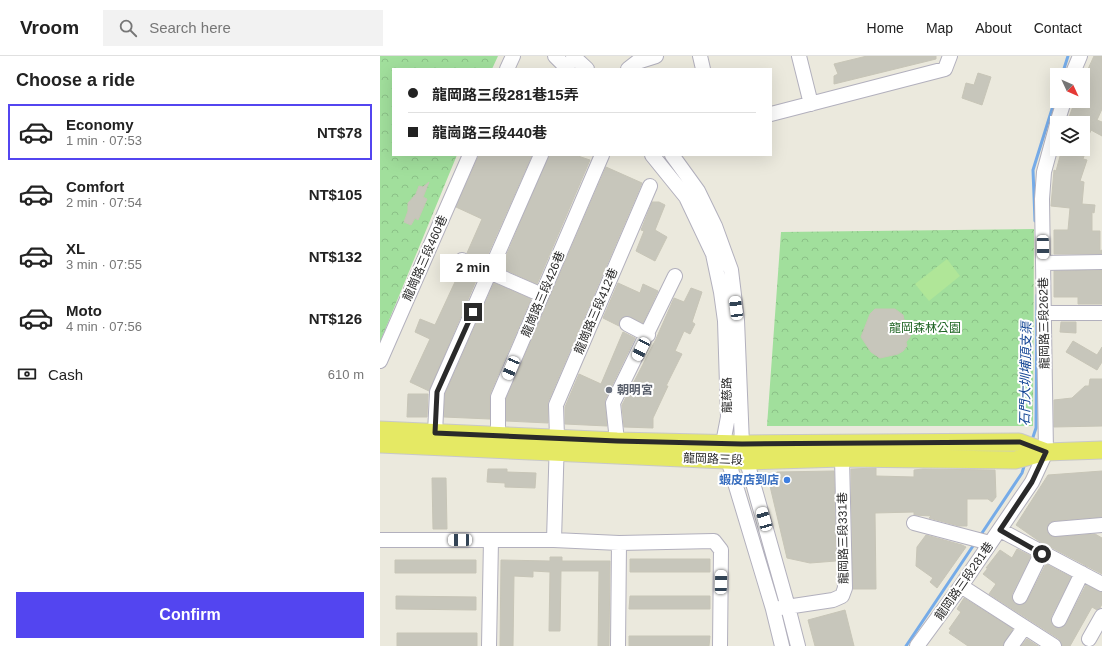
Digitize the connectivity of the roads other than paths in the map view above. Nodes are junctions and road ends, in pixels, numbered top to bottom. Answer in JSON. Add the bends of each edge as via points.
{"nodes":[{"id":1,"x":513,"y":56,"type":"edge"},
{"id":2,"x":556,"y":56,"type":"edge"},
{"id":3,"x":573,"y":56,"type":"edge"},
{"id":4,"x":656,"y":56,"type":"edge"},
{"id":5,"x":700,"y":56,"type":"edge"},
{"id":6,"x":799,"y":56,"type":"edge"},
{"id":7,"x":950,"y":56,"type":"edge"},
{"id":8,"x":1080,"y":56,"type":"edge"},
{"id":9,"x":507,"y":68,"type":"edge"},
{"id":10,"x":567,"y":68,"type":"edge"},
{"id":11,"x":586,"y":68,"type":"edge"},
{"id":12,"x":629,"y":68,"type":"edge"},
{"id":13,"x":703,"y":68,"type":"edge"},
{"id":14,"x":1075,"y":68,"type":"edge"},
{"id":15,"x":811,"y":104,"type":"junction"},
{"id":16,"x":772,"y":114,"type":"edge"},
{"id":17,"x":1050,"y":149,"type":"edge"},
{"id":18,"x":470,"y":156,"type":"edge"},
{"id":19,"x":541,"y":156,"type":"edge"},
{"id":20,"x":602,"y":156,"type":"edge"},
{"id":21,"x":653,"y":156,"type":"edge"},
{"id":22,"x":673,"y":156,"type":"edge"},
{"id":23,"x":650,"y":186,"type":"dead end"},
{"id":24,"x":462,"y":260,"type":"dead end"},
{"id":25,"x":1102,"y":262,"type":"edge"},
{"id":26,"x":1043,"y":263,"type":"junction"},
{"id":27,"x":490,"y":272,"type":"junction"},
{"id":28,"x":675,"y":276,"type":"dead end"},
{"id":29,"x":542,"y":295,"type":"junction"},
{"id":30,"x":1044,"y":313,"type":"junction"},
{"id":31,"x":1102,"y":313,"type":"edge"},
{"id":32,"x":627,"y":324,"type":"dead end"},
{"id":33,"x":648,"y":335,"type":"junction"},
{"id":34,"x":380,"y":362,"type":"edge"},
{"id":35,"x":380,"y":430,"type":"edge"},
{"id":36,"x":435,"y":433,"type":"junction"},
{"id":37,"x":498,"y":435,"type":"junction"},
{"id":38,"x":617,"y":441,"type":"junction"},
{"id":39,"x":723,"y":443,"type":"junction"},
{"id":40,"x":380,"y":444,"type":"edge"},
{"id":41,"x":742,"y":444,"type":"junction"},
{"id":42,"x":557,"y":445,"type":"junction"},
{"id":43,"x":1102,"y":450,"type":"edge"},
{"id":44,"x":1046,"y":452,"type":"junction"},
{"id":45,"x":842,"y":458,"type":"junction"},
{"id":46,"x":729,"y":460,"type":"junction"},
{"id":47,"x":747,"y":461,"type":"junction"},
{"id":48,"x":914,"y":523,"type":"dead end"},
{"id":49,"x":1100,"y":528,"type":"edge"},
{"id":50,"x":1055,"y":529,"type":"dead end"},
{"id":51,"x":1000,"y":530,"type":"junction"},
{"id":52,"x":380,"y":540,"type":"edge"},
{"id":53,"x":491,"y":540,"type":"junction"},
{"id":54,"x":554,"y":540,"type":"junction"},
{"id":55,"x":619,"y":542,"type":"junction"},
{"id":56,"x":990,"y":543,"type":"junction"},
{"id":57,"x":1042,"y":554,"type":"junction"},
{"id":58,"x":1082,"y":573,"type":"junction"},
{"id":59,"x":1102,"y":584,"type":"edge"},
{"id":60,"x":961,"y":586,"type":"junction"},
{"id":61,"x":1020,"y":597,"type":"dead end"},
{"id":62,"x":788,"y":607,"type":"junction"},
{"id":63,"x":773,"y":609,"type":"junction"},
{"id":64,"x":1102,"y":616,"type":"edge"},
{"id":65,"x":1059,"y":620,"type":"dead end"},
{"id":66,"x":1024,"y":628,"type":"junction"},
{"id":67,"x":1089,"y":639,"type":"dead end"},
{"id":68,"x":489,"y":646,"type":"edge"},
{"id":69,"x":618,"y":646,"type":"edge"},
{"id":70,"x":720,"y":646,"type":"edge"},
{"id":71,"x":782,"y":646,"type":"edge"},
{"id":72,"x":798,"y":646,"type":"edge"},
{"id":73,"x":917,"y":646,"type":"edge"},
{"id":74,"x":1005,"y":646,"type":"edge"},
{"id":75,"x":1010,"y":646,"type":"edge"},
{"id":76,"x":1054,"y":646,"type":"edge"}],
"edges":[{"from":1,"to":9,"type":"street"},
{"from":2,"to":10,"type":"street"},
{"from":3,"to":11,"type":"street"},
{"from":4,"to":12,"type":"street","via":[[637,62]]},
{"from":5,"to":13,"type":"street"},
{"from":6,"to":15,"type":"street"},
{"from":7,"to":15,"type":"street","via":[[945,69]]},
{"from":8,"to":14,"type":"street"},
{"from":15,"to":16,"type":"street"},
{"from":17,"to":26,"type":"street","name":"龍岡路三段262巷","via":[[1044,172],[1042,199]]},
{"from":18,"to":34,"type":"street","name":"龍崗路三段460巷"},
{"from":19,"to":27,"type":"street"},
{"from":20,"to":29,"type":"street","name":"龍崗路三段426巷"},
{"from":21,"to":39,"type":"street","name":"龍慈路","via":[[686,197],[713,254],[724,321],[728,417]]},
{"from":22,"to":41,"type":"street","name":"龍慈路","via":[[698,192],[715,226],[731,270],[737,320]]},
{"from":23,"to":42,"type":"street","name":"龍崗路三段412巷","via":[[556,405]]},
{"from":24,"to":27,"type":"street"},
{"from":25,"to":26,"type":"street"},
{"from":26,"to":30,"type":"street","name":"龍岡路三段262巷"},
{"from":27,"to":29,"type":"street"},
{"from":27,"to":36,"type":"street","via":[[437,392]]},
{"from":28,"to":33,"type":"street"},
{"from":29,"to":37,"type":"street","name":"龍崗路三段426巷","via":[[498,397]]},
{"from":30,"to":31,"type":"street"},
{"from":30,"to":44,"type":"street","name":"龍岡路三段262巷"},
{"from":32,"to":33,"type":"street"},
{"from":33,"to":38,"type":"street","via":[[613,403]]},
{"from":35,"to":36,"type":"main road","name":"龍岡路三段"},
{"from":36,"to":37,"type":"main road","name":"龍岡路三段"},
{"from":37,"to":42,"type":"main road","name":"龍岡路三段"},
{"from":38,"to":39,"type":"main road","name":"龍岡路三段"},
{"from":38,"to":42,"type":"main road","name":"龍岡路三段"},
{"from":39,"to":41,"type":"main road","name":"龍岡路三段"},
{"from":39,"to":46,"type":"street"},
{"from":40,"to":42,"type":"main road","name":"龍岡路三段"},
{"from":41,"to":44,"type":"main road","name":"龍岡路三段","via":[[1020,442]]},
{"from":41,"to":47,"type":"street","name":"龍慈路"},
{"from":42,"to":46,"type":"main road","name":"龍岡路三段"},
{"from":42,"to":54,"type":"street","name":"龍崗路三段412巷"},
{"from":43,"to":44,"type":"main road","name":"龍岡路三段"},
{"from":44,"to":45,"type":"main road","name":"龍岡路三段","via":[[1015,460]]},
{"from":44,"to":51,"type":"street","name":"龍岡路三段281巷","via":[[1032,482]]},
{"from":45,"to":47,"type":"main road","name":"龍岡路三段"},
{"from":45,"to":62,"type":"street","name":"龍岡路三段331巷","via":[[845,588],[842,596],[833,600]]},
{"from":46,"to":47,"type":"main road","name":"龍岡路三段"},
{"from":46,"to":63,"type":"street"},
{"from":47,"to":62,"type":"street","name":"龍慈路"},
{"from":48,"to":56,"type":"street"},
{"from":49,"to":50,"type":"street"},
{"from":51,"to":56,"type":"street","name":"龍岡路三段281巷"},
{"from":51,"to":57,"type":"street"},
{"from":52,"to":53,"type":"street"},
{"from":53,"to":54,"type":"street"},
{"from":53,"to":68,"type":"street"},
{"from":54,"to":55,"type":"street"},
{"from":55,"to":69,"type":"street"},
{"from":55,"to":70,"type":"street","via":[[714,541],[721,550]]},
{"from":56,"to":60,"type":"street","name":"龍岡路三段281巷"},
{"from":57,"to":58,"type":"street"},
{"from":57,"to":61,"type":"street"},
{"from":58,"to":59,"type":"street"},
{"from":58,"to":65,"type":"street"},
{"from":60,"to":66,"type":"street"},
{"from":60,"to":73,"type":"street","name":"龍岡路三段281巷"},
{"from":62,"to":63,"type":"street","name":"龍岡路三段331巷"},
{"from":62,"to":72,"type":"street","name":"龍慈路"},
{"from":63,"to":71,"type":"street"},
{"from":64,"to":67,"type":"street"},
{"from":66,"to":75,"type":"street"},
{"from":66,"to":76,"type":"street"},
{"from":74,"to":75,"type":"street"}]}
